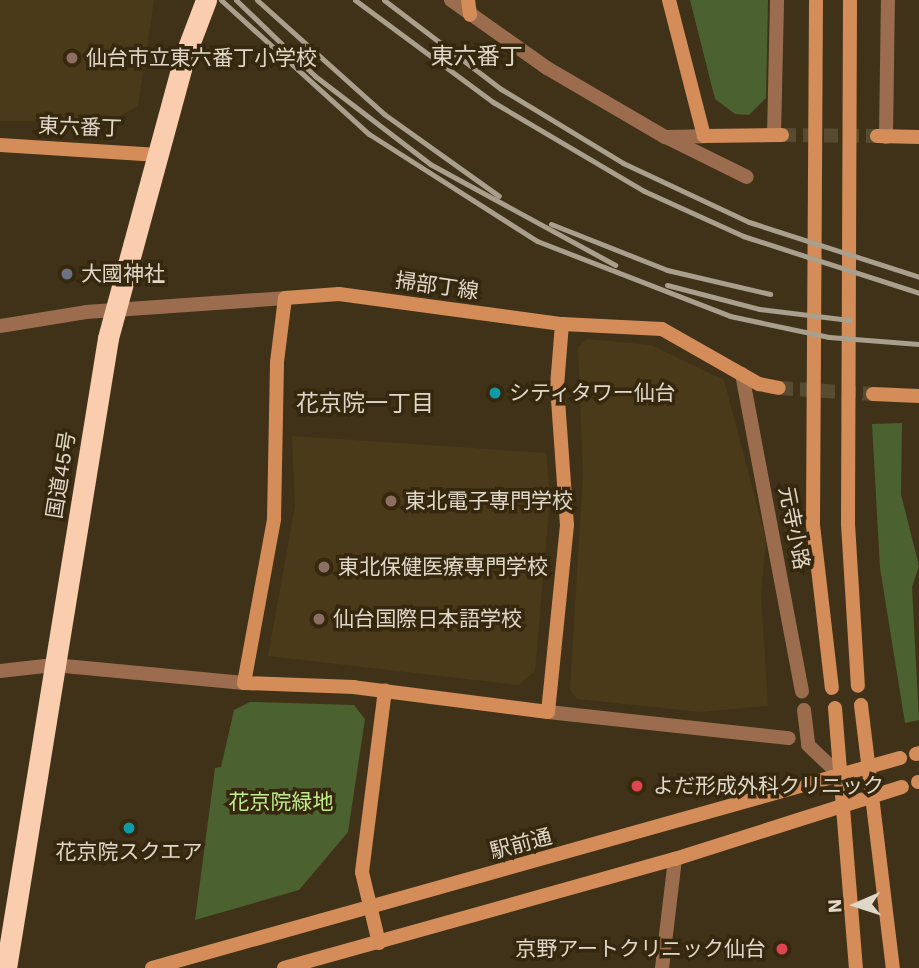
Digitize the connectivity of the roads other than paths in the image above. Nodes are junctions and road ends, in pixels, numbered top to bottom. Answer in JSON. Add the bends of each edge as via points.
{"nodes":[{"id":1,"x":451,"y":0,"type":"edge"},
{"id":2,"x":669,"y":0,"type":"edge"},
{"id":3,"x":776,"y":0,"type":"edge"},
{"id":4,"x":816,"y":0,"type":"edge"},
{"id":5,"x":850,"y":0,"type":"edge"},
{"id":6,"x":888,"y":0,"type":"edge"},
{"id":7,"x":205,"y":3,"type":"edge"},
{"id":8,"x":469,"y":7,"type":"edge"},
{"id":9,"x":705,"y":136,"type":"junction"},
{"id":10,"x":665,"y":137,"type":"junction"},
{"id":11,"x":919,"y":137,"type":"edge"},
{"id":12,"x":0,"y":145,"type":"edge"},
{"id":13,"x":159,"y":155,"type":"junction"},
{"id":14,"x":747,"y":177,"type":"dead end"},
{"id":15,"x":285,"y":298,"type":"junction"},
{"id":16,"x":115,"y":311,"type":"junction"},
{"id":17,"x":562,"y":324,"type":"junction"},
{"id":18,"x":0,"y":326,"type":"edge"},
{"id":19,"x":742,"y":374,"type":"junction"},
{"id":20,"x":779,"y":388,"type":"tunnel mouth"},
{"id":21,"x":873,"y":394,"type":"tunnel mouth"},
{"id":22,"x":919,"y":396,"type":"edge"},
{"id":23,"x":54,"y":665,"type":"junction"},
{"id":24,"x":0,"y":671,"type":"edge"},
{"id":25,"x":244,"y":683,"type":"junction"},
{"id":26,"x":858,"y":686,"type":"dead end"},
{"id":27,"x":832,"y":688,"type":"dead end"},
{"id":28,"x":385,"y":690,"type":"junction"},
{"id":29,"x":802,"y":691,"type":"dead end"},
{"id":30,"x":861,"y":705,"type":"dead end"},
{"id":31,"x":835,"y":708,"type":"dead end"},
{"id":32,"x":804,"y":710,"type":"dead end"},
{"id":33,"x":548,"y":712,"type":"junction"},
{"id":34,"x":799,"y":737,"type":"junction"},
{"id":35,"x":900,"y":758,"type":"dead end"},
{"id":36,"x":868,"y":768,"type":"junction"},
{"id":37,"x":842,"y":777,"type":"junction"},
{"id":38,"x":902,"y":787,"type":"dead end"},
{"id":39,"x":872,"y":796,"type":"junction"},
{"id":40,"x":838,"y":806,"type":"junction"},
{"id":41,"x":675,"y":859,"type":"junction"},
{"id":42,"x":370,"y":907,"type":"junction"},
{"id":43,"x":379,"y":943,"type":"junction"},
{"id":44,"x":6,"y":968,"type":"edge"},
{"id":45,"x":152,"y":968,"type":"edge"},
{"id":46,"x":284,"y":968,"type":"edge"},
{"id":47,"x":662,"y":968,"type":"edge"},
{"id":48,"x":856,"y":968,"type":"edge"},
{"id":49,"x":893,"y":968,"type":"edge"}],
"edges":[{"from":1,"to":8,"type":"street"},
{"from":2,"to":9,"type":"street"},
{"from":3,"to":9,"type":"street","via":[[778,135]]},
{"from":4,"to":27,"type":"street","via":[[813,525]]},
{"from":5,"to":26,"type":"street","via":[[848,524]]},
{"from":6,"to":11,"type":"street","via":[[881,136]]},
{"from":7,"to":13,"type":"highway","name":"国道45号"},
{"from":8,"to":10,"type":"street"},
{"from":9,"to":10,"type":"street"},
{"from":10,"to":14,"type":"street"},
{"from":12,"to":13,"type":"street","name":"東六番丁"},
{"from":13,"to":16,"type":"highway","name":"国道45号"},
{"from":15,"to":16,"type":"street","name":"掃部丁線"},
{"from":15,"to":17,"type":"street","name":"掃部丁線","via":[[339,294]]},
{"from":15,"to":25,"type":"street","via":[[277,362],[278,485]]},
{"from":16,"to":18,"type":"street","name":"掃部丁線"},
{"from":16,"to":23,"type":"highway","name":"国道45号"},
{"from":17,"to":19,"type":"street","name":"掃部丁線","via":[[662,329]]},
{"from":17,"to":33,"type":"street","via":[[557,386],[567,525]]},
{"from":19,"to":20,"type":"street","name":"掃部丁線"},
{"from":19,"to":29,"type":"street","name":"元寺小路"},
{"from":21,"to":22,"type":"street"},
{"from":23,"to":24,"type":"street"},
{"from":23,"to":25,"type":"street"},
{"from":23,"to":44,"type":"highway","name":"国道45号"},
{"from":25,"to":28,"type":"street"},
{"from":28,"to":33,"type":"street"},
{"from":28,"to":42,"type":"street","via":[[362,873]]},
{"from":30,"to":36,"type":"street"},
{"from":31,"to":37,"type":"street"},
{"from":32,"to":34,"type":"street"},
{"from":33,"to":34,"type":"street"},
{"from":34,"to":37,"type":"street","via":[[814,756]]},
{"from":35,"to":36,"type":"street","name":"駅前通"},
{"from":36,"to":37,"type":"street","name":"駅前通"},
{"from":36,"to":39,"type":"street"},
{"from":37,"to":40,"type":"street"},
{"from":37,"to":42,"type":"street","name":"駅前通"},
{"from":38,"to":39,"type":"street"},
{"from":39,"to":40,"type":"street"},
{"from":39,"to":49,"type":"street"},
{"from":40,"to":41,"type":"street"},
{"from":40,"to":48,"type":"street"},
{"from":41,"to":43,"type":"street"},
{"from":41,"to":47,"type":"street"},
{"from":42,"to":43,"type":"street"},
{"from":42,"to":45,"type":"street","name":"駅前通"},
{"from":43,"to":46,"type":"street"}]}
